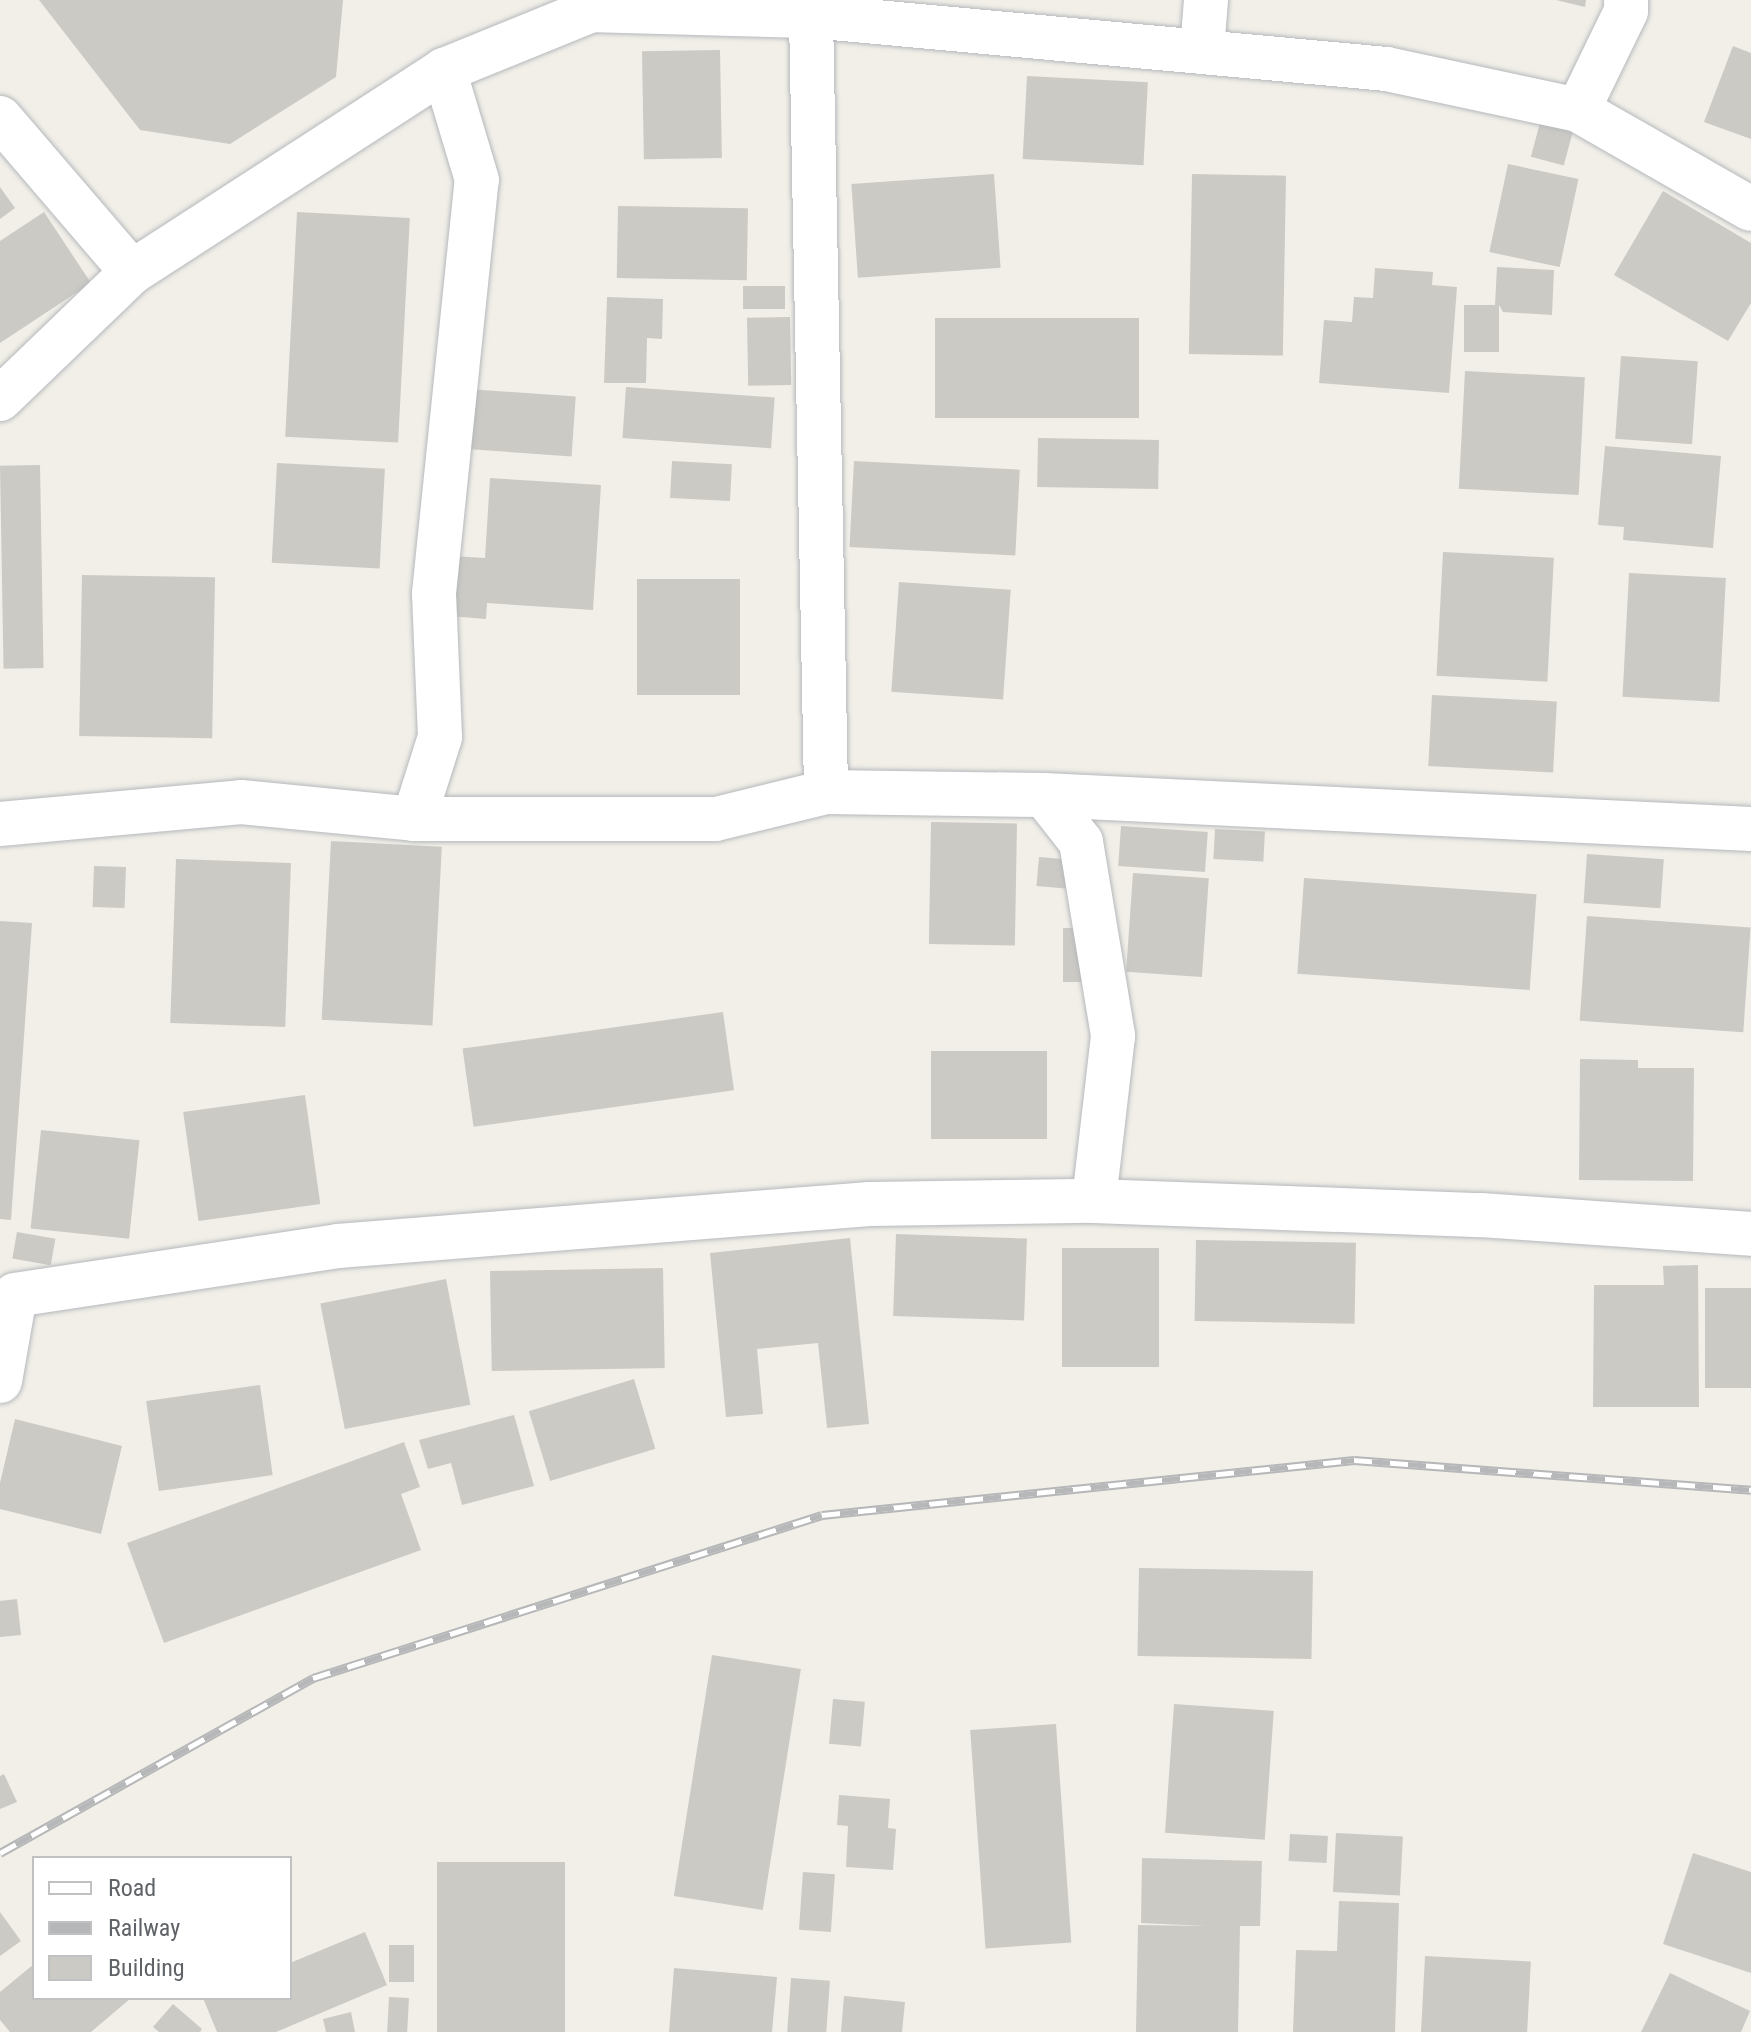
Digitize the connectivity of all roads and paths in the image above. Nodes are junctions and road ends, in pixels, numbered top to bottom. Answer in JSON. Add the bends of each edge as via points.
{"nodes":[{"id":1,"x":1206,"y":0,"type":"edge"},
{"id":2,"x":1626,"y":0,"type":"edge"},
{"id":3,"x":862,"y":10,"type":"edge"},
{"id":4,"x":811,"y":16,"type":"junction"},
{"id":5,"x":1202,"y":50,"type":"junction"},
{"id":6,"x":444,"y":70,"type":"junction"},
{"id":7,"x":1578,"y":110,"type":"junction"},
{"id":8,"x":0,"y":118,"type":"edge"},
{"id":9,"x":1751,"y":209,"type":"edge"},
{"id":10,"x":132,"y":272,"type":"junction"},
{"id":11,"x":0,"y":399,"type":"edge"},
{"id":12,"x":826,"y":792,"type":"junction"},
{"id":13,"x":1044,"y":795,"type":"junction"},
{"id":14,"x":414,"y":819,"type":"junction"},
{"id":15,"x":0,"y":824,"type":"edge"},
{"id":16,"x":1751,"y":829,"type":"edge"},
{"id":17,"x":1094,"y":1201,"type":"junction"},
{"id":18,"x":1751,"y":1234,"type":"edge"},
{"id":19,"x":8,"y":1294,"type":"edge"},
{"id":20,"x":0,"y":1381,"type":"edge"}],
"edges":[{"from":1,"to":5,"type":"street"},
{"from":2,"to":7,"type":"street","via":[[1626,11]]},
{"from":3,"to":4,"type":"street"},
{"from":3,"to":5,"type":"street"},
{"from":4,"to":6,"type":"street","via":[[592,10]]},
{"from":4,"to":12,"type":"street"},
{"from":5,"to":7,"type":"street","via":[[1387,69]]},
{"from":6,"to":10,"type":"street"},
{"from":6,"to":14,"type":"street","via":[[477,180],[434,593],[440,737]]},
{"from":7,"to":9,"type":"street"},
{"from":8,"to":10,"type":"street"},
{"from":10,"to":11,"type":"street"},
{"from":12,"to":13,"type":"street"},
{"from":12,"to":14,"type":"street","via":[[716,819]]},
{"from":13,"to":16,"type":"street"},
{"from":13,"to":17,"type":"street","via":[[1081,842],[1113,1036]]},
{"from":14,"to":15,"type":"street","via":[[241,802]]},
{"from":17,"to":18,"type":"street","via":[[1481,1215]]},
{"from":17,"to":19,"type":"street","via":[[869,1204],[338,1246]]},
{"from":19,"to":20,"type":"street"}]}
